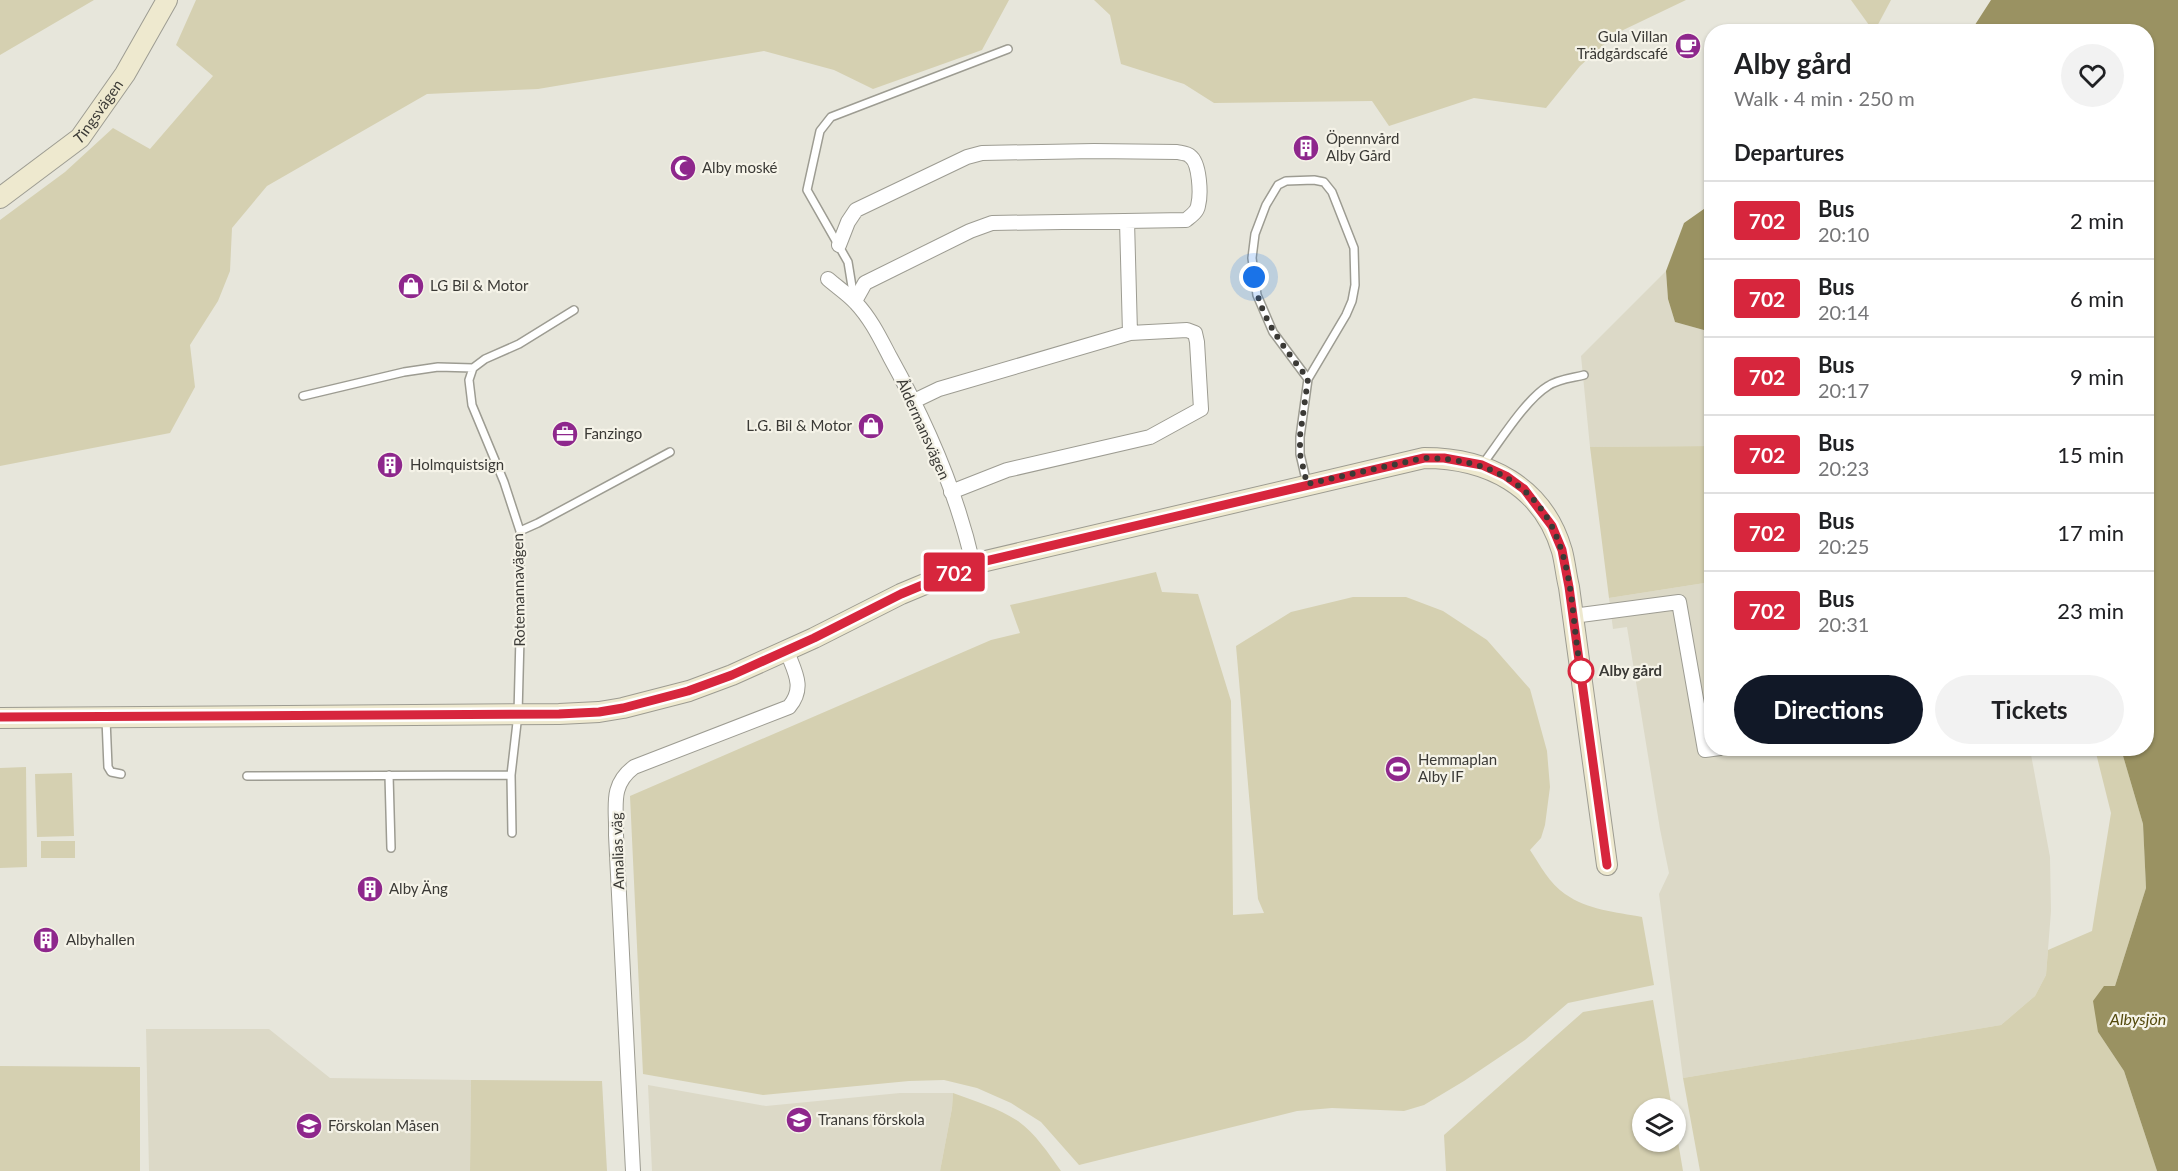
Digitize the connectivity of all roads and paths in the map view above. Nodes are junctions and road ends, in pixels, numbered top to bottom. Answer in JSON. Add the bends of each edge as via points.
{"nodes":[{"id":1,"x":167,"y":0,"type":"edge"},
{"id":2,"x":1008,"y":49,"type":"dead end"},
{"id":3,"x":0,"y":198,"type":"edge"},
{"id":4,"x":1127,"y":221,"type":"junction"},
{"id":5,"x":839,"y":245,"type":"junction"},
{"id":6,"x":828,"y":279,"type":"dead end"},
{"id":7,"x":855,"y":301,"type":"junction"},
{"id":8,"x":574,"y":310,"type":"dead end"},
{"id":9,"x":1130,"y":333,"type":"junction"},
{"id":10,"x":472,"y":368,"type":"junction"},
{"id":11,"x":1584,"y":375,"type":"dead end"},
{"id":12,"x":1308,"y":379,"type":"junction"},
{"id":13,"x":303,"y":396,"type":"dead end"},
{"id":14,"x":914,"y":401,"type":"junction"},
{"id":15,"x":670,"y":452,"type":"dead end"},
{"id":16,"x":1482,"y":465,"type":"junction"},
{"id":17,"x":1307,"y":484,"type":"junction"},
{"id":18,"x":951,"y":492,"type":"junction"},
{"id":19,"x":520,"y":531,"type":"junction"},
{"id":20,"x":973,"y":564,"type":"junction"},
{"id":21,"x":1573,"y":616,"type":"junction"},
{"id":22,"x":786,"y":649,"type":"junction"},
{"id":23,"x":518,"y":714,"type":"junction"},
{"id":24,"x":0,"y":717,"type":"edge"},
{"id":25,"x":106,"y":717,"type":"junction"},
{"id":26,"x":1704,"y":744,"type":"edge"},
{"id":27,"x":121,"y":774,"type":"dead end"},
{"id":28,"x":247,"y":776,"type":"dead end"},
{"id":29,"x":389,"y":776,"type":"junction"},
{"id":30,"x":511,"y":776,"type":"junction"},
{"id":31,"x":512,"y":833,"type":"dead end"},
{"id":32,"x":391,"y":848,"type":"dead end"},
{"id":33,"x":1607,"y":865,"type":"dead end"},
{"id":34,"x":633,"y":1171,"type":"edge"}],
"edges":[{"from":1,"to":3,"type":"street","name":"Tingsvägen","via":[[125,74],[80,138]]},
{"from":2,"to":5,"type":"lane","via":[[831,117],[820,131],[807,190]]},
{"from":4,"to":5,"type":"street","via":[[1186,220],[1192,216],[1198,206],[1198,170],[1189,154],[982,153],[856,210]]},
{"from":4,"to":7,"type":"street","via":[[992,223],[865,283]]},
{"from":4,"to":9,"type":"street"},
{"from":5,"to":7,"type":"lane","via":[[848,262]]},
{"from":6,"to":7,"type":"street","name":"Åldermansvägen"},
{"from":7,"to":14,"type":"street","name":"Åldermansvägen","via":[[869,318]]},
{"from":8,"to":10,"type":"lane"},
{"from":9,"to":14,"type":"street","via":[[939,389]]},
{"from":9,"to":18,"type":"street","via":[[1195,333],[1201,409],[1150,436],[1007,470]]},
{"from":10,"to":13,"type":"lane","via":[[404,372]]},
{"from":10,"to":19,"type":"lane","name":"Rotemannavägen","via":[[472,405]]},
{"from":11,"to":16,"type":"lane","via":[[1547,386],[1530,401]]},
{"from":12,"to":12,"type":"lane","via":[[1273,332],[1257,295],[1252,258],[1266,205],[1278,185],[1286,181],[1324,183],[1332,192],[1354,248],[1352,300]]},
{"from":12,"to":17,"type":"lane","via":[[1300,446]]},
{"from":14,"to":18,"type":"street","name":"Åldermansvägen"},
{"from":15,"to":19,"type":"lane"},
{"from":16,"to":17,"type":"street","via":[[1424,458]]},
{"from":16,"to":21,"type":"street","via":[[1524,489],[1552,526],[1562,550]]},
{"from":17,"to":20,"type":"street"},
{"from":18,"to":20,"type":"street","name":"Åldermansvägen"},
{"from":19,"to":23,"type":"lane","name":"Rotemannavägen"},
{"from":20,"to":22,"type":"street"},
{"from":21,"to":26,"type":"street","via":[[1679,602]]},
{"from":21,"to":33,"type":"street"},
{"from":22,"to":23,"type":"street","via":[[732,675],[658,700],[599,712]]},
{"from":22,"to":34,"type":"street","name":"Amalias väg","via":[[799,687],[789,707],[634,767],[624,775],[616,792]]},
{"from":23,"to":25,"type":"street"},
{"from":23,"to":30,"type":"lane","name":"Rotemannavägen"},
{"from":24,"to":25,"type":"street"},
{"from":25,"to":27,"type":"lane","via":[[108,767]]},
{"from":28,"to":29,"type":"lane"},
{"from":29,"to":30,"type":"lane"},
{"from":29,"to":32,"type":"lane"},
{"from":30,"to":31,"type":"lane","name":"Rotemannavägen"}]}
